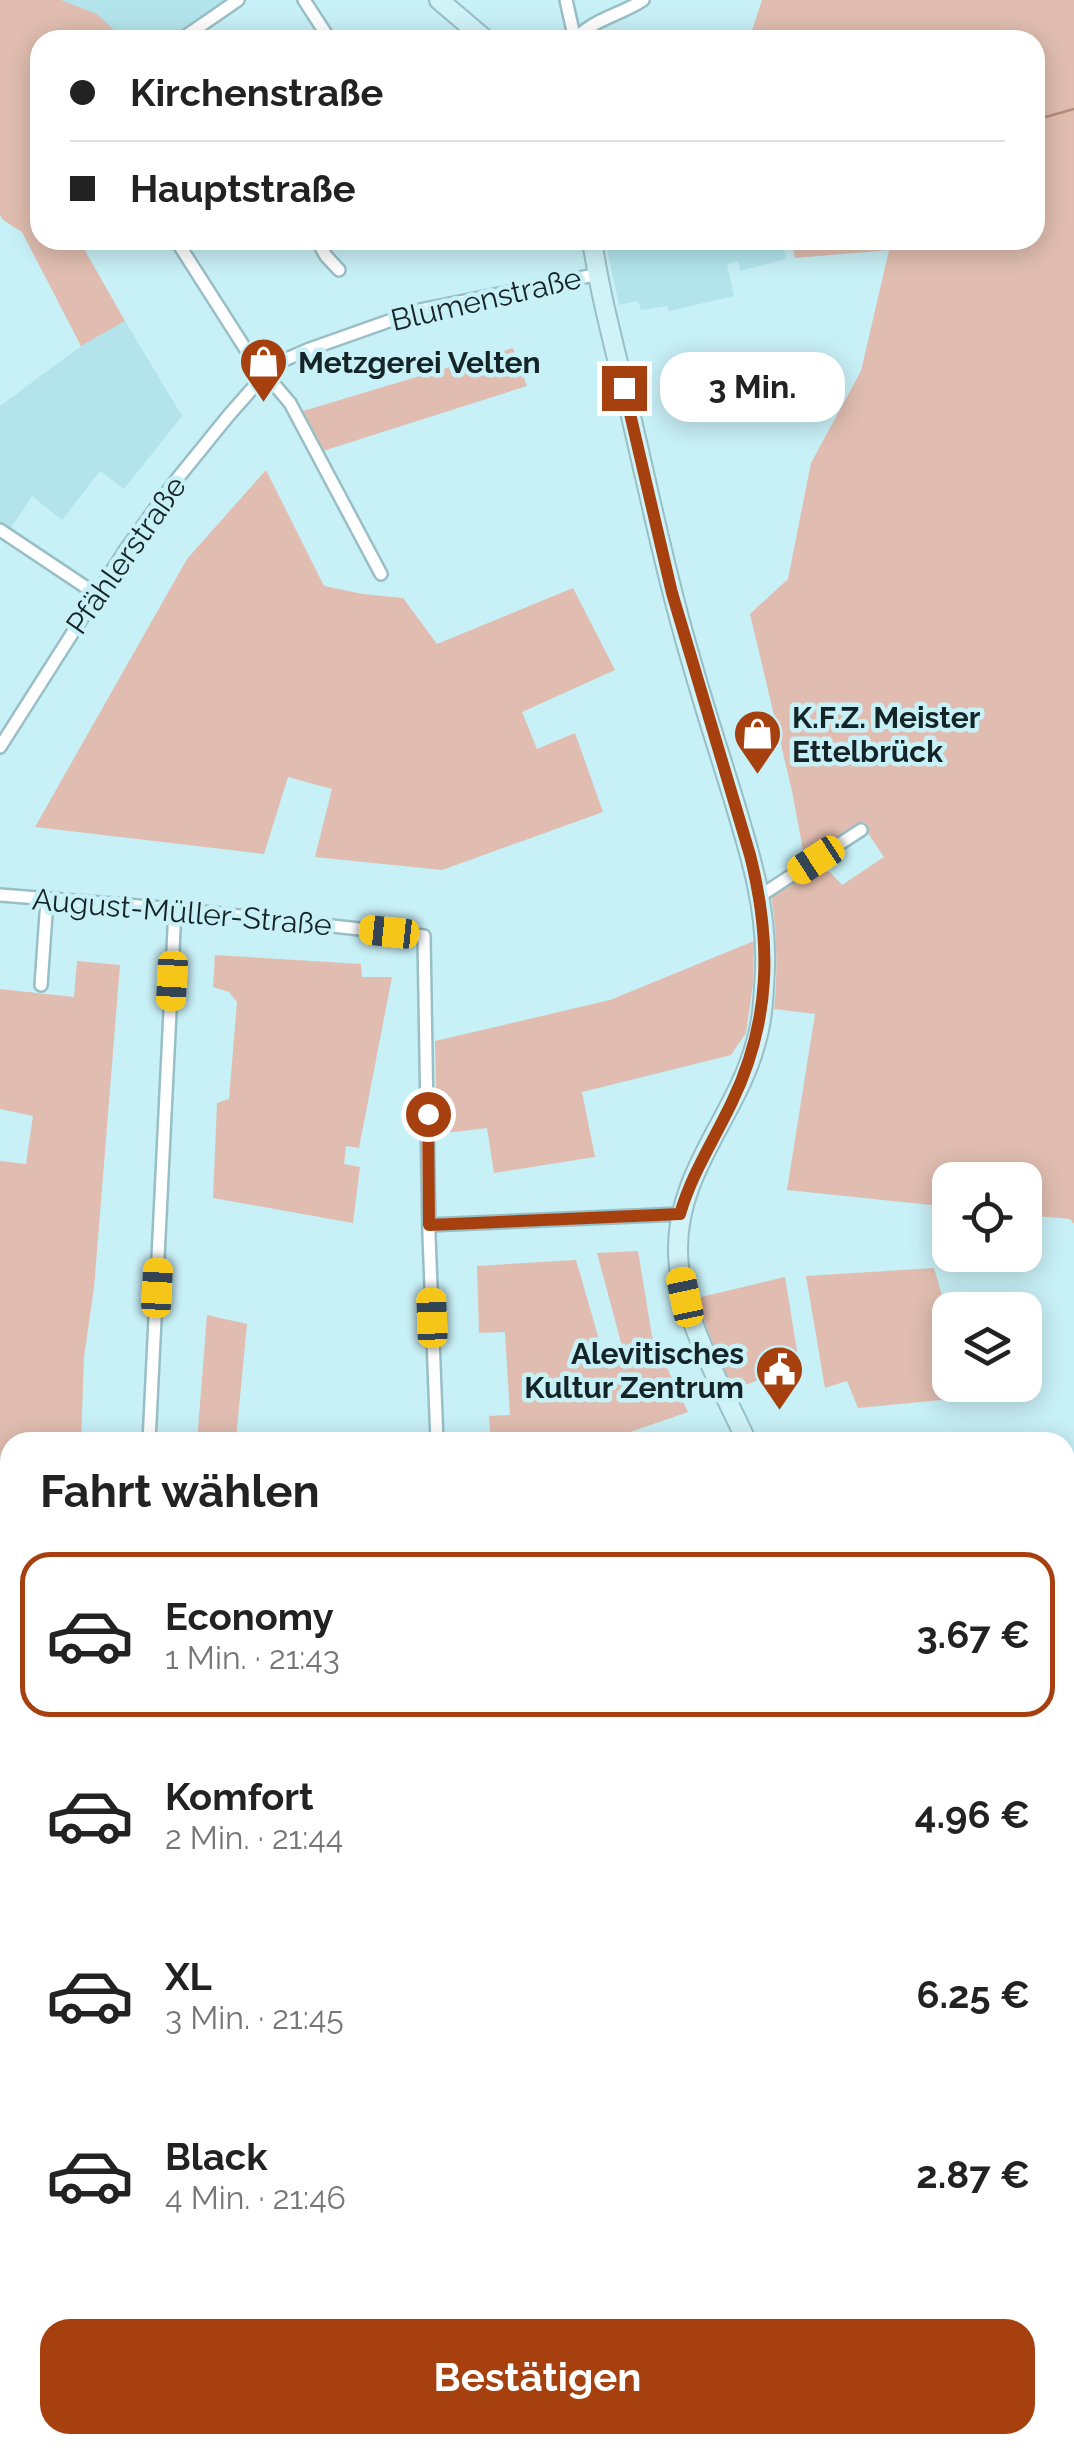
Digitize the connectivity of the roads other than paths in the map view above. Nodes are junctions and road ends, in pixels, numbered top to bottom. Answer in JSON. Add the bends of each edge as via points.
{"nodes":[{"id":1,"x":238,"y":0,"type":"edge"},
{"id":2,"x":304,"y":0,"type":"edge"},
{"id":3,"x":438,"y":0,"type":"edge"},
{"id":4,"x":566,"y":0,"type":"edge"},
{"id":5,"x":643,"y":0,"type":"edge"},
{"id":6,"x":197,"y":30,"type":"edge"},
{"id":7,"x":324,"y":30,"type":"edge"},
{"id":8,"x":474,"y":30,"type":"edge"},
{"id":9,"x":573,"y":30,"type":"edge"},
{"id":10,"x":585,"y":30,"type":"edge"},
{"id":11,"x":182,"y":250,"type":"edge"},
{"id":12,"x":323,"y":250,"type":"edge"},
{"id":13,"x":594,"y":250,"type":"edge"},
{"id":14,"x":339,"y":270,"type":"dead end"},
{"id":15,"x":598,"y":274,"type":"junction"},
{"id":16,"x":264,"y":372,"type":"junction"},
{"id":17,"x":0,"y":530,"type":"edge"},
{"id":18,"x":381,"y":574,"type":"dead end"},
{"id":19,"x":96,"y":594,"type":"junction"},
{"id":20,"x":0,"y":747,"type":"edge"},
{"id":21,"x":861,"y":830,"type":"dead end"},
{"id":22,"x":0,"y":894,"type":"edge"},
{"id":23,"x":760,"y":896,"type":"junction"},
{"id":24,"x":46,"y":900,"type":"junction"},
{"id":25,"x":175,"y":910,"type":"junction"},
{"id":26,"x":41,"y":985,"type":"dead end"},
{"id":27,"x":680,"y":1214,"type":"junction"},
{"id":28,"x":429,"y":1225,"type":"junction"},
{"id":29,"x":150,"y":1432,"type":"edge"},
{"id":30,"x":438,"y":1432,"type":"edge"},
{"id":31,"x":743,"y":1432,"type":"edge"}],
"edges":[{"from":1,"to":6,"type":"street"},
{"from":2,"to":7,"type":"street"},
{"from":3,"to":8,"type":"main road"},
{"from":4,"to":9,"type":"street"},
{"from":5,"to":10,"type":"street"},
{"from":11,"to":16,"type":"street"},
{"from":12,"to":14,"type":"street"},
{"from":13,"to":15,"type":"main road"},
{"from":15,"to":16,"type":"street","name":"Blumenstraße","via":[[420,310]]},
{"from":15,"to":23,"type":"main road","via":[[672,593]]},
{"from":16,"to":18,"type":"street","via":[[290,403]]},
{"from":16,"to":19,"type":"street","name":"Pfählerstraße"},
{"from":17,"to":19,"type":"street"},
{"from":19,"to":20,"type":"street","name":"Pfählerstraße"},
{"from":21,"to":23,"type":"street"},
{"from":22,"to":24,"type":"street","name":"August-Müller-Straße"},
{"from":23,"to":27,"type":"main road","via":[[765,969],[756,1042]]},
{"from":24,"to":25,"type":"street","name":"August-Müller-Straße"},
{"from":24,"to":26,"type":"street"},
{"from":25,"to":28,"type":"street","name":"August-Müller-Straße","via":[[424,936]]},
{"from":25,"to":29,"type":"street"},
{"from":27,"to":28,"type":"street"},
{"from":27,"to":31,"type":"main road","via":[[685,1297]]},
{"from":28,"to":30,"type":"street"}]}
